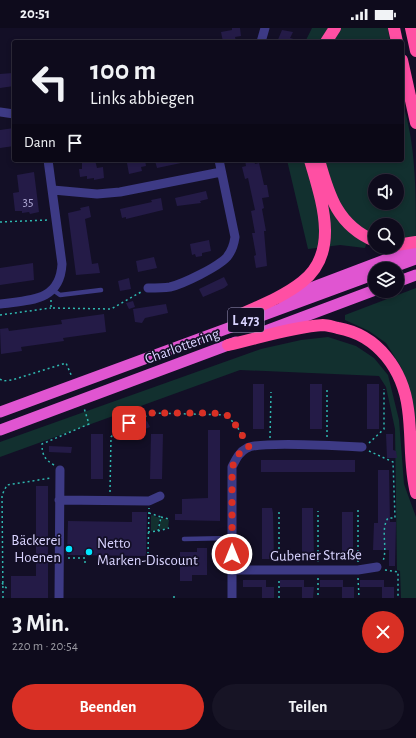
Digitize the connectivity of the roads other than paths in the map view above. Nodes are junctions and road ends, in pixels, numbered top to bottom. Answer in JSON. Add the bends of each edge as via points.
{"nodes":[{"id":1,"x":265,"y":28,"type":"edge"},
{"id":2,"x":335,"y":28,"type":"edge"},
{"id":3,"x":394,"y":28,"type":"edge"},
{"id":4,"x":411,"y":28,"type":"edge"},
{"id":5,"x":262,"y":40,"type":"edge"},
{"id":6,"x":327,"y":40,"type":"edge"},
{"id":7,"x":397,"y":40,"type":"edge"},
{"id":8,"x":416,"y":51,"type":"edge"},
{"id":9,"x":404,"y":69,"type":"edge"},
{"id":10,"x":404,"y":96,"type":"edge"},
{"id":11,"x":0,"y":112,"type":"edge"},
{"id":12,"x":12,"y":114,"type":"edge"},
{"id":13,"x":416,"y":123,"type":"edge"},
{"id":14,"x":416,"y":133,"type":"edge"},
{"id":15,"x":48,"y":162,"type":"edge"},
{"id":16,"x":219,"y":162,"type":"edge"},
{"id":17,"x":311,"y":162,"type":"edge"},
{"id":18,"x":320,"y":162,"type":"edge"},
{"id":19,"x":221,"y":172,"type":"junction"},
{"id":20,"x":53,"y":190,"type":"junction"},
{"id":21,"x":368,"y":238,"type":"edge"},
{"id":22,"x":416,"y":242,"type":"edge"},
{"id":23,"x":404,"y":244,"type":"edge"},
{"id":24,"x":416,"y":248,"type":"edge"},
{"id":25,"x":416,"y":259,"type":"edge"},
{"id":26,"x":404,"y":263,"type":"edge"},
{"id":27,"x":416,"y":275,"type":"edge"},
{"id":28,"x":368,"y":277,"type":"edge"},
{"id":29,"x":404,"y":279,"type":"edge"},
{"id":30,"x":148,"y":288,"type":"road end"},
{"id":31,"x":101,"y":290,"type":"dead end"},
{"id":32,"x":50,"y":292,"type":"junction"},
{"id":33,"x":368,"y":293,"type":"edge"},
{"id":34,"x":0,"y":304,"type":"edge"},
{"id":35,"x":237,"y":316,"type":"junction"},
{"id":36,"x":228,"y":345,"type":"junction"},
{"id":37,"x":118,"y":367,"type":"junction"},
{"id":38,"x":0,"y":412,"type":"edge"},
{"id":39,"x":0,"y":430,"type":"edge"},
{"id":40,"x":362,"y":447,"type":"road end"},
{"id":41,"x":60,"y":474,"type":"road end"},
{"id":42,"x":416,"y":493,"type":"edge"},
{"id":43,"x":160,"y":496,"type":"dead end"},
{"id":44,"x":59,"y":500,"type":"junction"},
{"id":45,"x":232,"y":538,"type":"junction"},
{"id":46,"x":184,"y":539,"type":"dead end"},
{"id":47,"x":377,"y":567,"type":"road end"},
{"id":48,"x":232,"y":570,"type":"junction"},
{"id":49,"x":59,"y":598,"type":"edge"},
{"id":50,"x":232,"y":598,"type":"edge"}],
"edges":[{"from":1,"to":5,"type":"street"},
{"from":2,"to":6,"type":"highway"},
{"from":3,"to":7,"type":"highway"},
{"from":4,"to":8,"type":"highway"},
{"from":9,"to":13,"type":"highway"},
{"from":10,"to":14,"type":"highway"},
{"from":11,"to":12,"type":"street"},
{"from":15,"to":20,"type":"street"},
{"from":16,"to":19,"type":"street"},
{"from":17,"to":35,"type":"highway","via":[[324,213],[323,250],[317,266],[303,281],[283,294]]},
{"from":18,"to":21,"type":"highway","via":[[332,200],[344,220],[360,235]]},
{"from":19,"to":20,"type":"street","via":[[120,192],[97,194]]},
{"from":19,"to":30,"type":"street","via":[[235,237],[228,256],[212,268],[170,287]]},
{"from":20,"to":32,"type":"street","via":[[61,275]]},
{"from":22,"to":23,"type":"highway"},
{"from":24,"to":35,"type":"highway"},
{"from":25,"to":26,"type":"highway"},
{"from":27,"to":29,"type":"highway"},
{"from":28,"to":37,"type":"highway","name":"Charlottering","number":"L 473"},
{"from":31,"to":32,"type":"lane","via":[[60,295]]},
{"from":32,"to":34,"type":"street","via":[[36,299]]},
{"from":33,"to":36,"type":"highway","name":"Charlottering","number":"L 473"},
{"from":35,"to":37,"type":"highway","via":[[166,342]]},
{"from":36,"to":39,"type":"highway","name":"Charlottering","number":"L 473"},
{"from":36,"to":42,"type":"highway","via":[[324,325],[346,329],[365,337],[381,349],[393,365],[408,408]]},
{"from":37,"to":38,"type":"highway","name":"Charlottering","number":"L 473"},
{"from":40,"to":45,"type":"street","via":[[249,447],[239,454],[232,467]]},
{"from":41,"to":44,"type":"street"},
{"from":43,"to":44,"type":"street","via":[[149,500]]},
{"from":44,"to":49,"type":"street"},
{"from":45,"to":46,"type":"lane"},
{"from":45,"to":48,"type":"street"},
{"from":47,"to":48,"type":"street","name":"Gubener Straße","via":[[358,570]]},
{"from":48,"to":50,"type":"street"}]}
